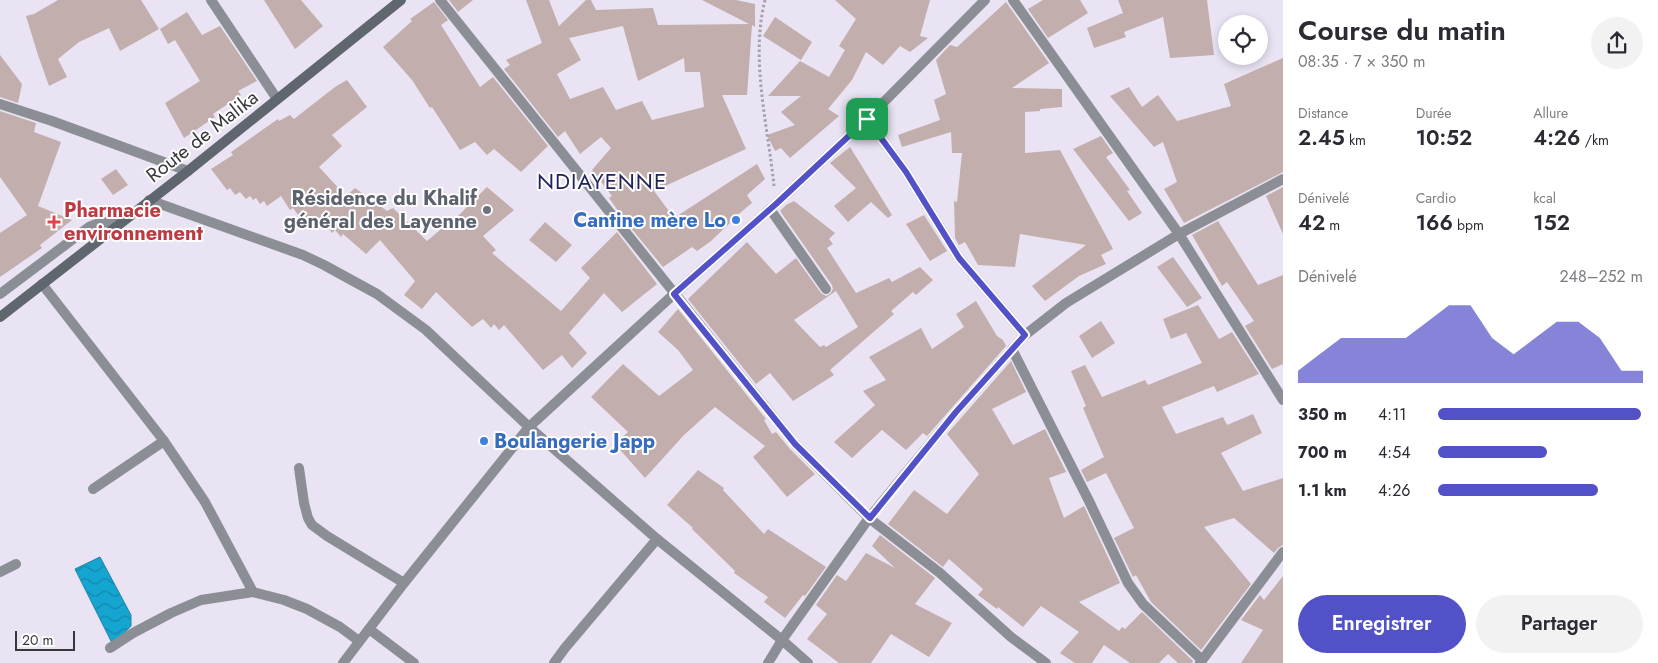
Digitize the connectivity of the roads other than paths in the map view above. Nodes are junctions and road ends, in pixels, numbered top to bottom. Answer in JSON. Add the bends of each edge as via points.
{"nodes":[{"id":1,"x":212,"y":0,"type":"edge"},
{"id":2,"x":401,"y":0,"type":"edge"},
{"id":3,"x":440,"y":0,"type":"edge"},
{"id":4,"x":985,"y":0,"type":"edge"},
{"id":5,"x":1013,"y":0,"type":"edge"},
{"id":6,"x":277,"y":99,"type":"junction"},
{"id":7,"x":0,"y":104,"type":"edge"},
{"id":8,"x":867,"y":119,"type":"junction"},
{"id":9,"x":188,"y":171,"type":"junction"},
{"id":10,"x":1283,"y":179,"type":"edge"},
{"id":11,"x":149,"y":200,"type":"junction"},
{"id":12,"x":773,"y":206,"type":"junction"},
{"id":13,"x":120,"y":223,"type":"junction"},
{"id":14,"x":1179,"y":234,"type":"junction"},
{"id":15,"x":42,"y":284,"type":"junction"},
{"id":16,"x":826,"y":289,"type":"dead end"},
{"id":17,"x":0,"y":294,"type":"edge"},
{"id":18,"x":674,"y":294,"type":"junction"},
{"id":19,"x":0,"y":317,"type":"edge"},
{"id":20,"x":1025,"y":335,"type":"junction"},
{"id":21,"x":1012,"y":348,"type":"junction"},
{"id":22,"x":1283,"y":400,"type":"edge"},
{"id":23,"x":529,"y":427,"type":"junction"},
{"id":24,"x":164,"y":441,"type":"junction"},
{"id":25,"x":299,"y":468,"type":"dead end"},
{"id":26,"x":93,"y":489,"type":"dead end"},
{"id":27,"x":870,"y":518,"type":"junction"},
{"id":28,"x":657,"y":539,"type":"junction"},
{"id":29,"x":1283,"y":552,"type":"edge"},
{"id":30,"x":16,"y":564,"type":"dead end"},
{"id":31,"x":0,"y":572,"type":"edge"},
{"id":32,"x":404,"y":583,"type":"junction"},
{"id":33,"x":253,"y":592,"type":"junction"},
{"id":34,"x":369,"y":629,"type":"junction"},
{"id":35,"x":782,"y":640,"type":"junction"},
{"id":36,"x":359,"y":641,"type":"junction"},
{"id":37,"x":110,"y":648,"type":"dead end"},
{"id":38,"x":1201,"y":661,"type":"edge"},
{"id":39,"x":343,"y":663,"type":"edge"},
{"id":40,"x":414,"y":663,"type":"edge"},
{"id":41,"x":554,"y":663,"type":"edge"},
{"id":42,"x":768,"y":663,"type":"edge"},
{"id":43,"x":808,"y":663,"type":"edge"},
{"id":44,"x":1046,"y":663,"type":"edge"}],
"edges":[{"from":1,"to":6,"type":"street"},
{"from":2,"to":6,"type":"main road","name":"Route de Malika"},
{"from":3,"to":18,"type":"street"},
{"from":4,"to":8,"type":"street"},
{"from":5,"to":14,"type":"street"},
{"from":6,"to":9,"type":"main road","name":"Route de Malika"},
{"from":7,"to":9,"type":"street"},
{"from":8,"to":12,"type":"street"},
{"from":8,"to":20,"type":"street","via":[[906,172],[959,258]]},
{"from":9,"to":11,"type":"main road","name":"Route de Malika"},
{"from":10,"to":14,"type":"street"},
{"from":11,"to":13,"type":"main road","name":"Route de Malika"},
{"from":11,"to":23,"type":"street","via":[[302,255],[376,294],[426,330]]},
{"from":12,"to":16,"type":"street"},
{"from":12,"to":18,"type":"street"},
{"from":13,"to":15,"type":"main road","name":"Route de Malika"},
{"from":13,"to":17,"type":"street","via":[[104,222],[89,227]]},
{"from":14,"to":20,"type":"street","via":[[1066,303]]},
{"from":14,"to":22,"type":"street"},
{"from":15,"to":19,"type":"main road","name":"Route de Malika"},
{"from":15,"to":24,"type":"street"},
{"from":18,"to":23,"type":"street"},
{"from":18,"to":27,"type":"street","via":[[795,444]]},
{"from":20,"to":21,"type":"street"},
{"from":21,"to":27,"type":"street"},
{"from":21,"to":38,"type":"street","via":[[1128,583],[1143,604]]},
{"from":23,"to":28,"type":"street"},
{"from":23,"to":32,"type":"street"},
{"from":24,"to":26,"type":"street"},
{"from":24,"to":33,"type":"street","via":[[205,502]]},
{"from":25,"to":32,"type":"street","via":[[304,503],[312,525]]},
{"from":27,"to":35,"type":"street"},
{"from":27,"to":44,"type":"street"},
{"from":28,"to":35,"type":"street"},
{"from":28,"to":41,"type":"street"},
{"from":29,"to":38,"type":"street"},
{"from":30,"to":31,"type":"street"},
{"from":32,"to":34,"type":"street"},
{"from":33,"to":36,"type":"street","via":[[307,609]]},
{"from":33,"to":37,"type":"street","via":[[200,600],[171,612]]},
{"from":34,"to":36,"type":"street"},
{"from":34,"to":40,"type":"street"},
{"from":35,"to":42,"type":"street"},
{"from":35,"to":43,"type":"street"},
{"from":36,"to":39,"type":"street"}]}
